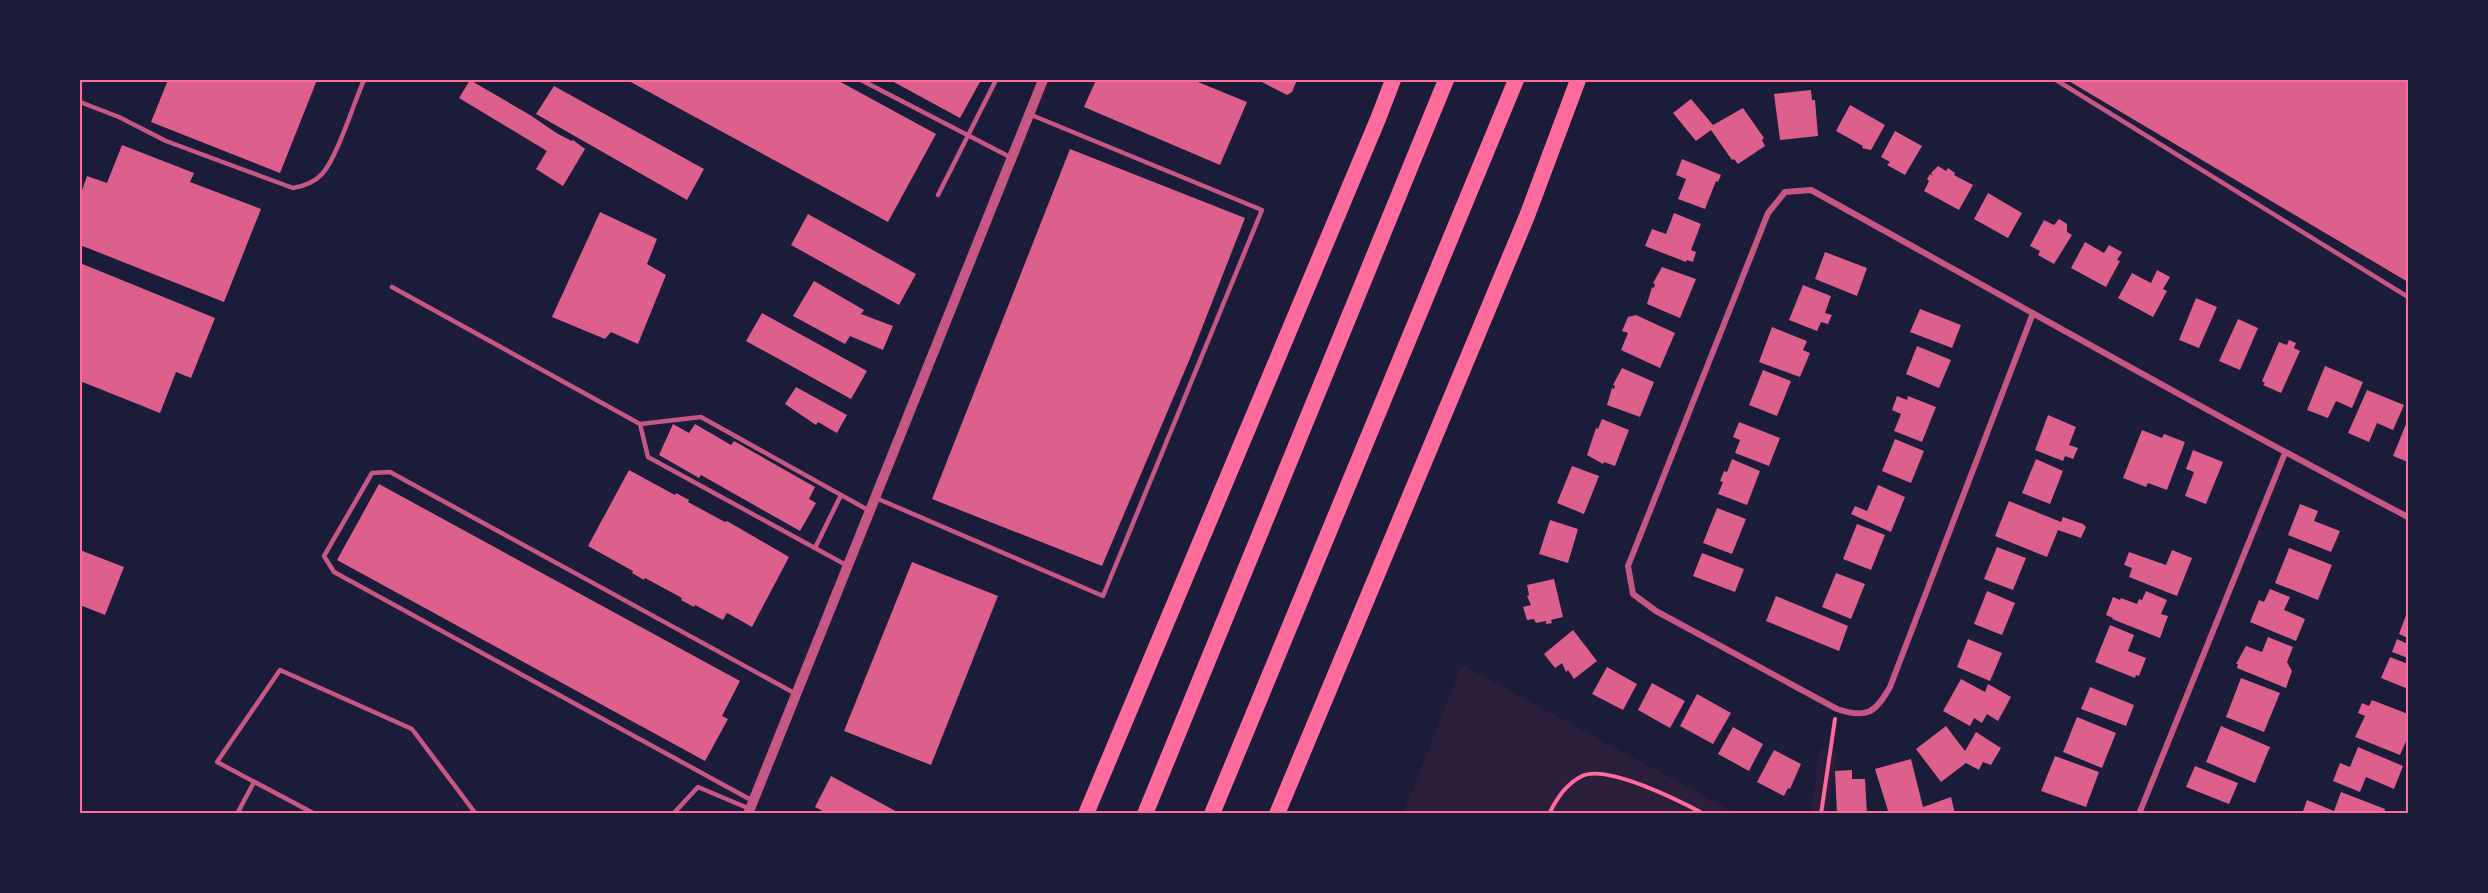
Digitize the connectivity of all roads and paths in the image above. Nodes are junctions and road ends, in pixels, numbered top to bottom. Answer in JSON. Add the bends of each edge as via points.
{"nodes":[{"id":1,"x":364,"y":80,"type":"edge"},
{"id":2,"x":861,"y":80,"type":"edge"},
{"id":3,"x":996,"y":80,"type":"edge"},
{"id":4,"x":1042,"y":80,"type":"edge"},
{"id":5,"x":1393,"y":80,"type":"edge"},
{"id":6,"x":1446,"y":80,"type":"edge"},
{"id":7,"x":1516,"y":80,"type":"edge"},
{"id":8,"x":1578,"y":80,"type":"edge"},
{"id":9,"x":2056,"y":80,"type":"edge"},
{"id":10,"x":80,"y":102,"type":"edge"},
{"id":11,"x":1029,"y":114,"type":"junction"},
{"id":12,"x":969,"y":135,"type":"junction"},
{"id":13,"x":1012,"y":158,"type":"junction"},
{"id":14,"x":938,"y":195,"type":"dead end"},
{"id":15,"x":392,"y":287,"type":"dead end"},
{"id":16,"x":2409,"y":297,"type":"edge"},
{"id":17,"x":2033,"y":313,"type":"junction"},
{"id":18,"x":640,"y":424,"type":"junction"},
{"id":19,"x":2285,"y":453,"type":"junction"},
{"id":20,"x":840,"y":495,"type":"junction"},
{"id":21,"x":876,"y":498,"type":"junction"},
{"id":22,"x":871,"y":512,"type":"junction"},
{"id":23,"x":2409,"y":517,"type":"edge"},
{"id":24,"x":815,"y":548,"type":"junction"},
{"id":25,"x":849,"y":566,"type":"junction"},
{"id":26,"x":796,"y":694,"type":"junction"},
{"id":27,"x":1837,"y":709,"type":"junction"},
{"id":28,"x":254,"y":782,"type":"junction"},
{"id":29,"x":751,"y":808,"type":"edge"},
{"id":30,"x":1694,"y":811,"type":"edge"},
{"id":31,"x":237,"y":813,"type":"edge"},
{"id":32,"x":315,"y":813,"type":"edge"},
{"id":33,"x":476,"y":813,"type":"edge"},
{"id":34,"x":673,"y":813,"type":"edge"},
{"id":35,"x":1086,"y":813,"type":"edge"},
{"id":36,"x":1145,"y":813,"type":"edge"},
{"id":37,"x":1212,"y":813,"type":"edge"},
{"id":38,"x":1277,"y":813,"type":"edge"},
{"id":39,"x":1549,"y":813,"type":"edge"},
{"id":40,"x":1704,"y":813,"type":"edge"},
{"id":41,"x":1821,"y":813,"type":"edge"},
{"id":42,"x":2139,"y":813,"type":"edge"}],
"edges":[{"from":1,"to":10,"type":"lane","via":[[322,175],[308,185],[293,188],[166,141]]},
{"from":2,"to":12,"type":"lane"},
{"from":3,"to":12,"type":"lane"},
{"from":4,"to":11,"type":"street"},
{"from":5,"to":35,"type":"highway"},
{"from":6,"to":36,"type":"highway"},
{"from":7,"to":37,"type":"highway"},
{"from":8,"to":38,"type":"highway","via":[[1527,216]]},
{"from":9,"to":16,"type":"lane"},
{"from":11,"to":13,"type":"street"},
{"from":11,"to":21,"type":"lane","via":[[1262,210],[1103,596]]},
{"from":12,"to":13,"type":"lane"},
{"from":12,"to":14,"type":"lane"},
{"from":13,"to":21,"type":"street"},
{"from":15,"to":18,"type":"lane"},
{"from":17,"to":19,"type":"street"},
{"from":17,"to":27,"type":"street","via":[[1890,687],[1872,711],[1856,715]]},
{"from":17,"to":27,"type":"street","via":[[1811,190],[1785,192],[1768,213],[1628,566],[1633,594],[1656,611]]},
{"from":18,"to":20,"type":"lane","via":[[701,417]]},
{"from":18,"to":24,"type":"lane","via":[[648,457]]},
{"from":19,"to":23,"type":"street"},
{"from":19,"to":42,"type":"street"},
{"from":20,"to":22,"type":"lane"},
{"from":20,"to":24,"type":"lane"},
{"from":21,"to":22,"type":"street"},
{"from":22,"to":25,"type":"street"},
{"from":24,"to":25,"type":"lane"},
{"from":25,"to":26,"type":"street"},
{"from":26,"to":29,"type":"street"},
{"from":26,"to":29,"type":"lane","via":[[390,472],[372,473],[324,556],[334,572]]},
{"from":27,"to":41,"type":"path"},
{"from":28,"to":31,"type":"lane"},
{"from":28,"to":32,"type":"lane"},
{"from":28,"to":33,"type":"lane","via":[[217,762],[279,670],[412,729]]},
{"from":29,"to":34,"type":"lane","via":[[699,787]]},
{"from":30,"to":39,"type":"path","via":[[1611,774],[1583,775],[1561,792]]},
{"from":30,"to":40,"type":"path"}]}
